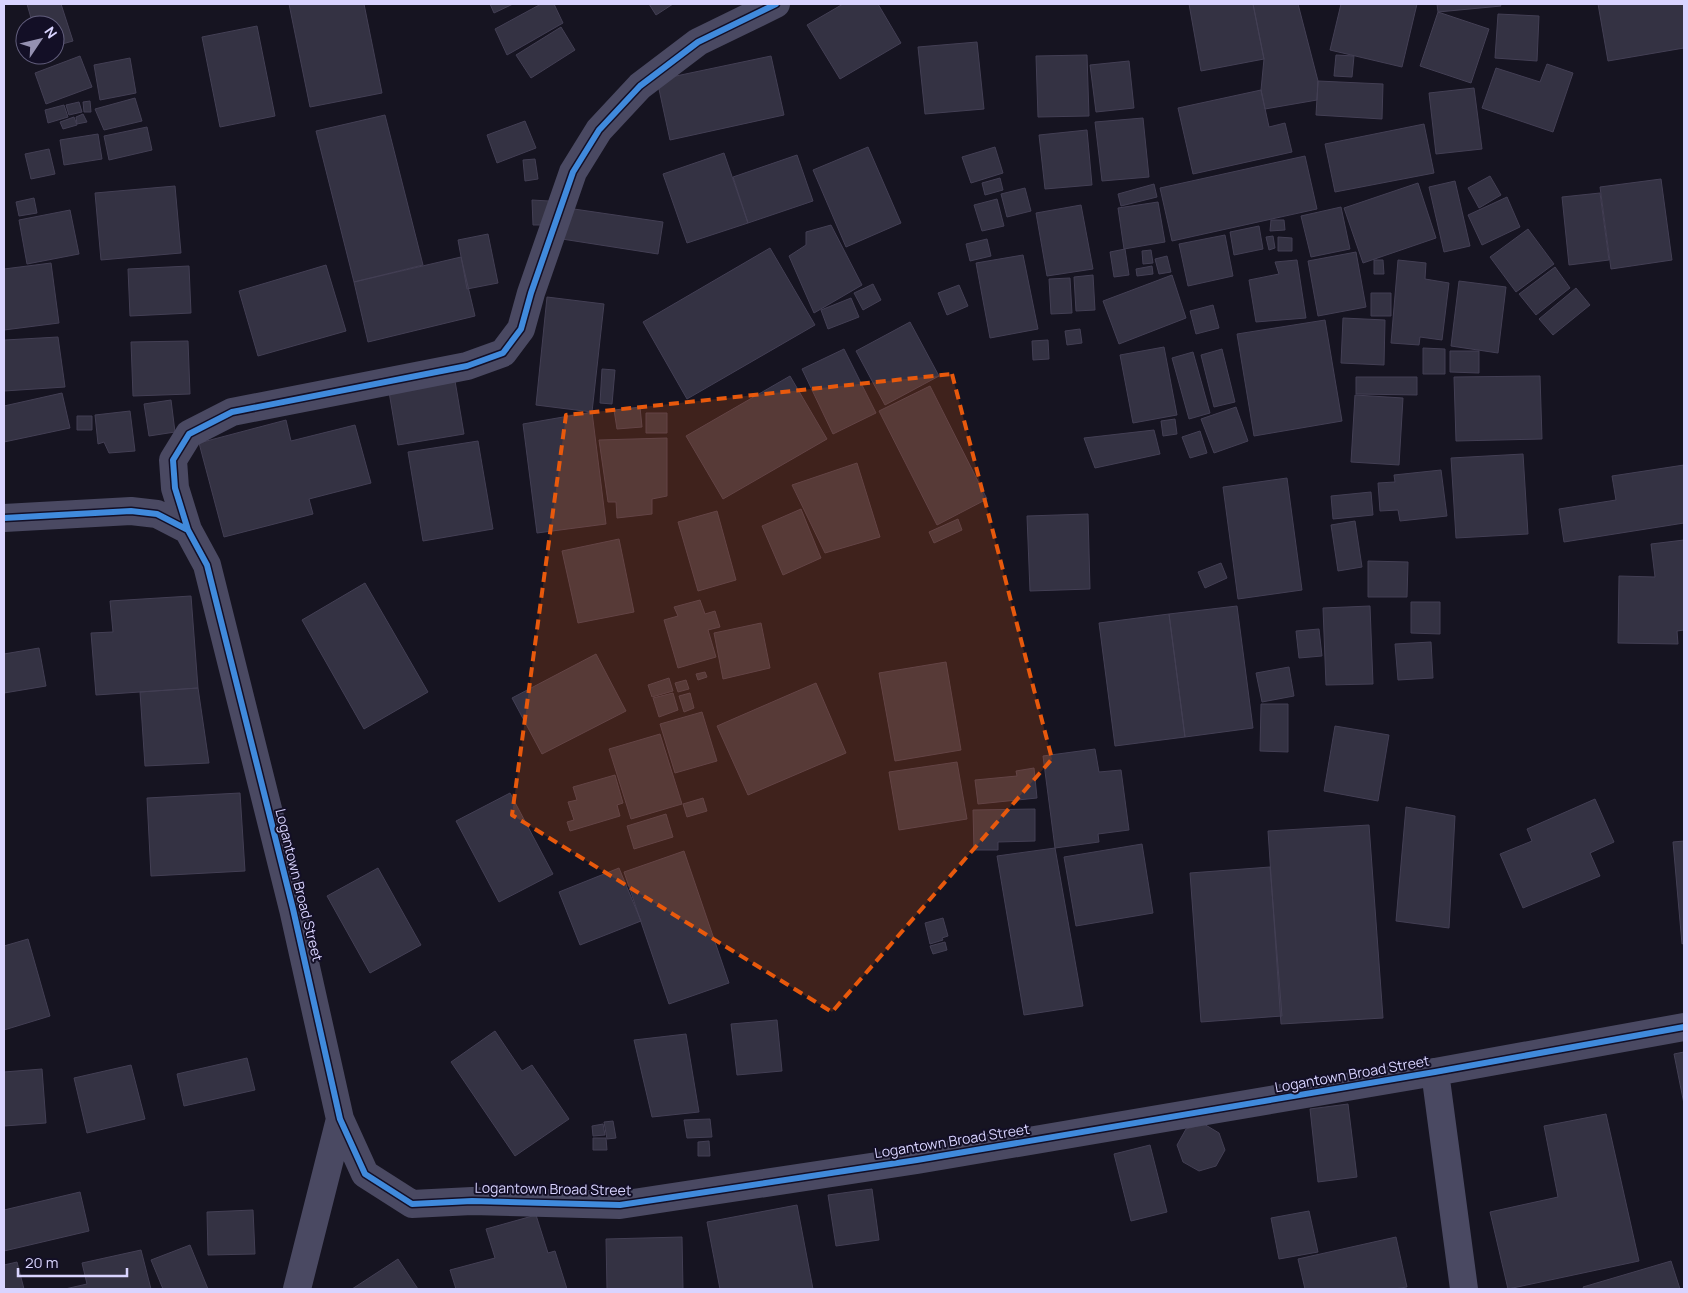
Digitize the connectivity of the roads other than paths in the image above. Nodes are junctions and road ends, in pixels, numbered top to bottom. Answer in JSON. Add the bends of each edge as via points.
{"nodes":[{"id":1,"x":776,"y":4,"type":"edge"},
{"id":2,"x":4,"y":518,"type":"edge"},
{"id":3,"x":188,"y":530,"type":"junction"},
{"id":4,"x":1684,"y":1028,"type":"edge"},
{"id":5,"x":1434,"y":1072,"type":"junction"},
{"id":6,"x":340,"y":1119,"type":"junction"},
{"id":7,"x":297,"y":1289,"type":"edge"},
{"id":8,"x":1464,"y":1289,"type":"edge"}],
"edges":[{"from":1,"to":3,"type":"street","name":"Logantown Broad Street","via":[[698,42],[640,86],[599,130],[573,172],[521,329],[503,353],[467,366],[232,412],[189,434],[173,460],[175,488]]},
{"from":2,"to":3,"type":"street","via":[[131,511],[157,514]]},
{"from":3,"to":6,"type":"street","name":"Logantown Broad Street","via":[[207,565],[293,909]]},
{"from":4,"to":5,"type":"street","name":"Logantown Broad Street"},
{"from":5,"to":6,"type":"street","name":"Logantown Broad Street","via":[[917,1160],[620,1205],[472,1201],[412,1204],[365,1174]]},
{"from":5,"to":8,"type":"street"},
{"from":6,"to":7,"type":"street"}]}
